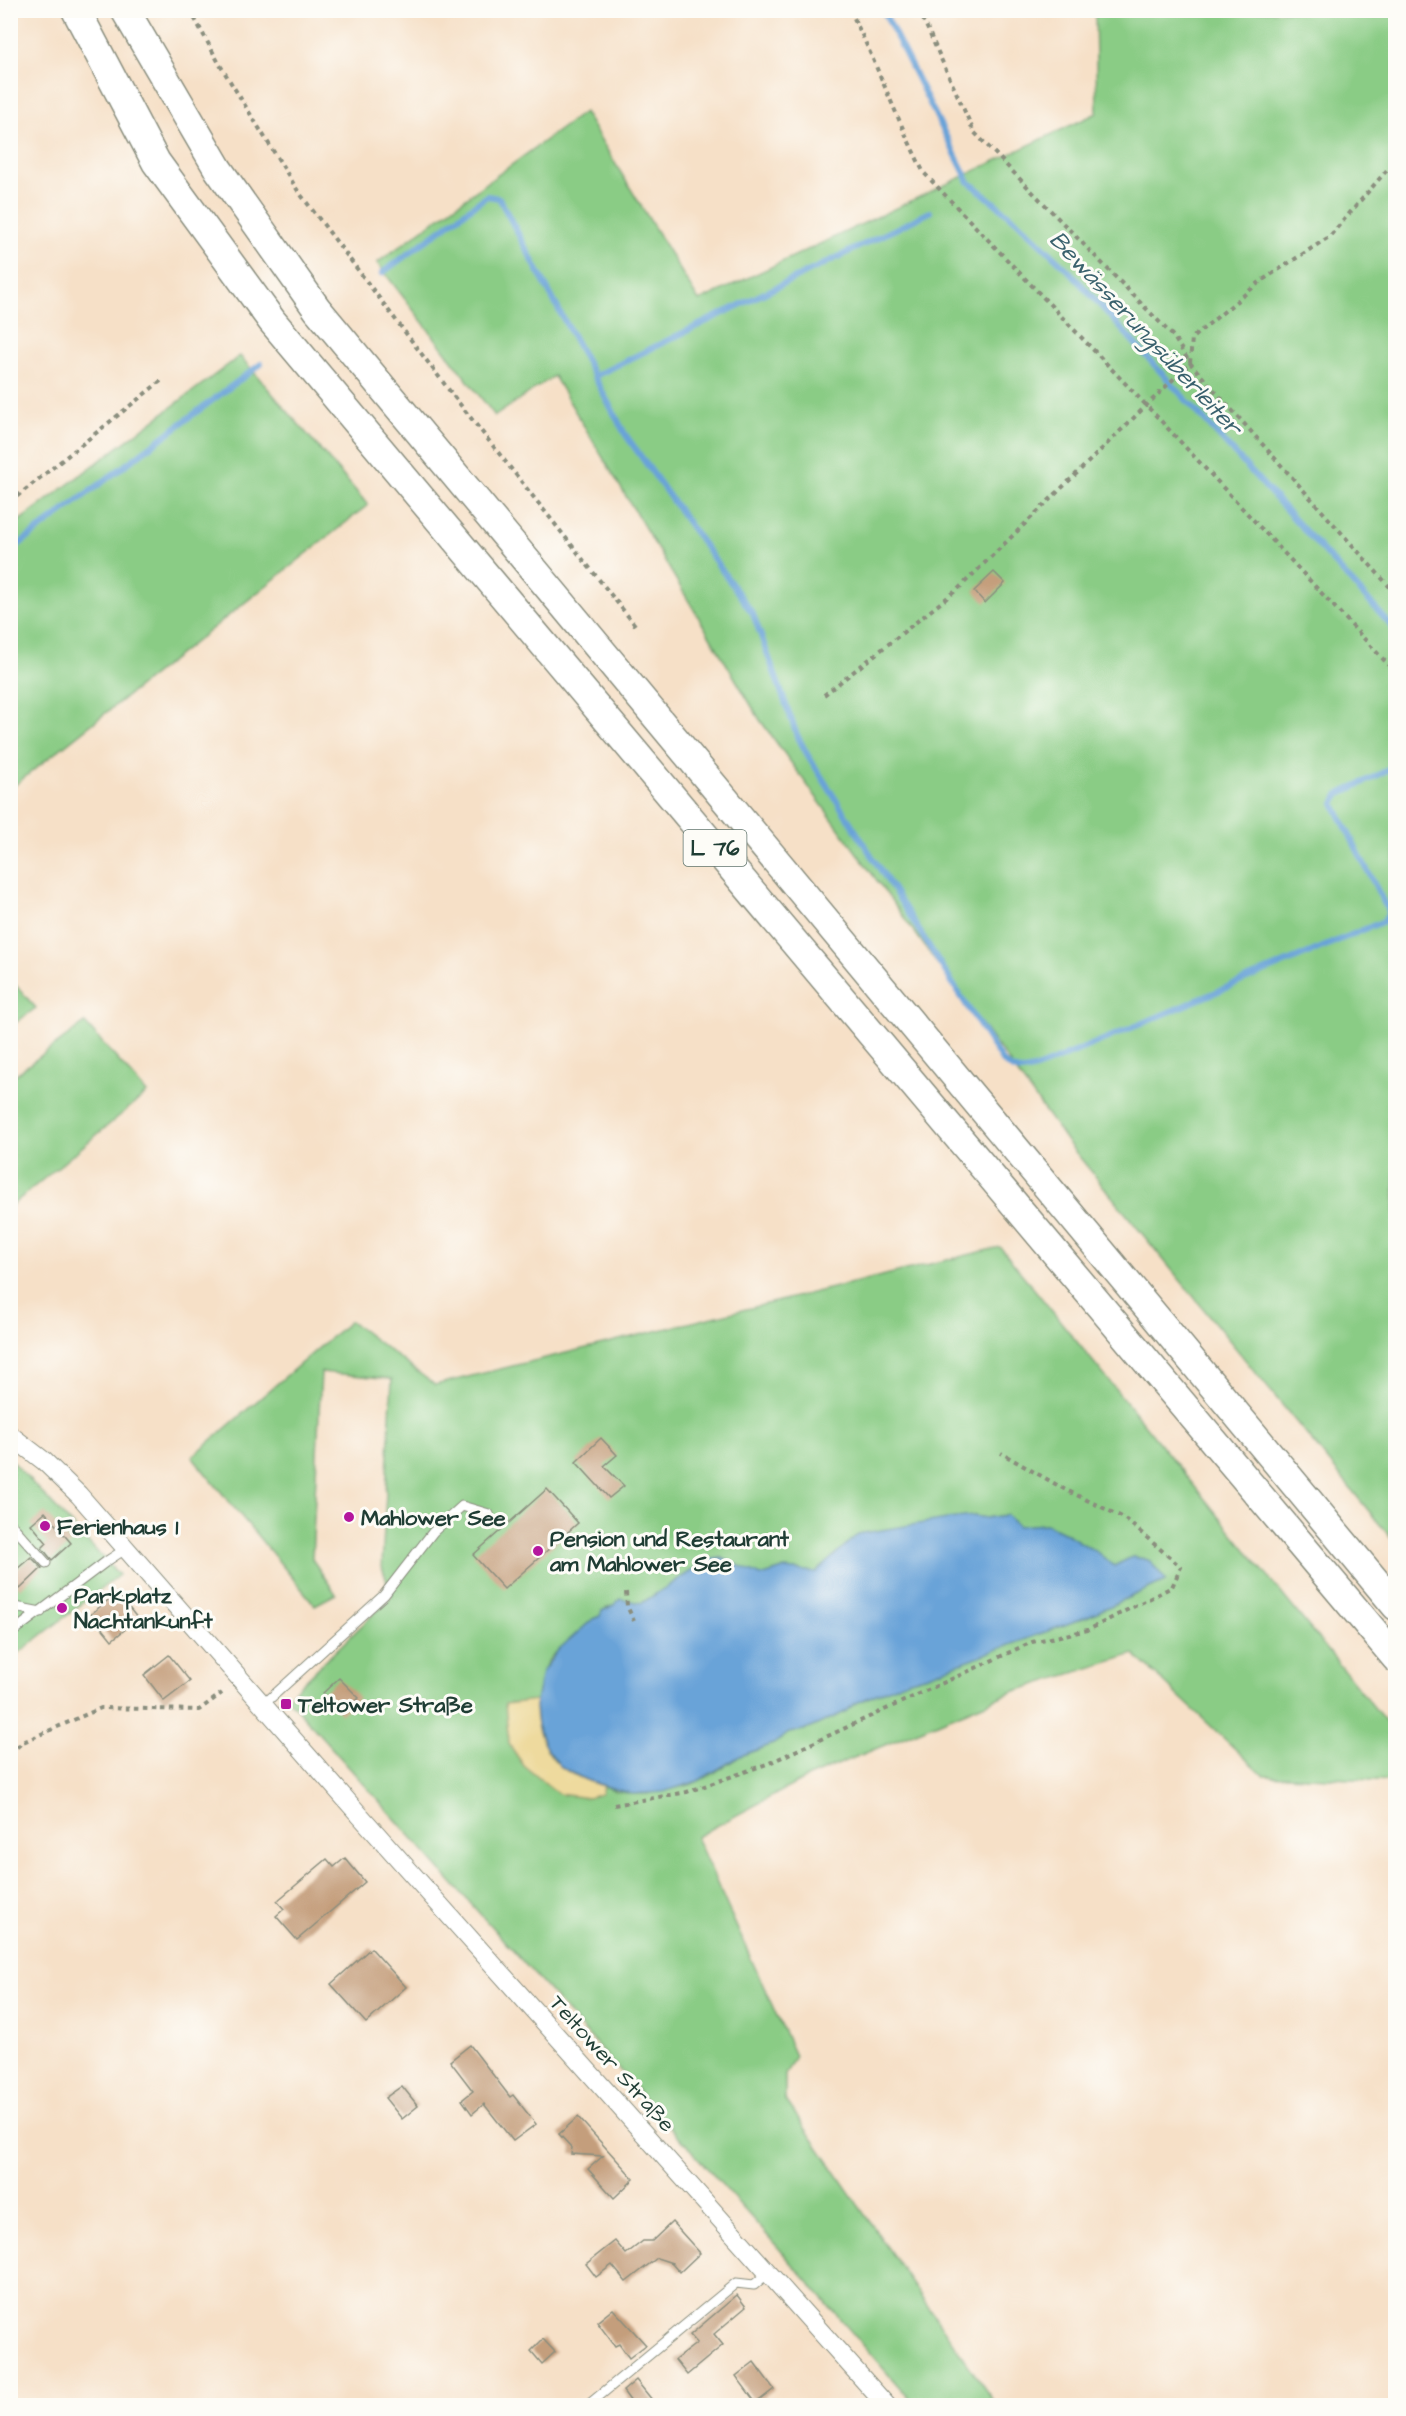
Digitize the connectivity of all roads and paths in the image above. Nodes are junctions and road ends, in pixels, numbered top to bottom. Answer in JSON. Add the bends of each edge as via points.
{"nodes":[{"id":1,"x":76,"y":10,"type":"edge"},
{"id":2,"x":125,"y":10,"type":"edge"},
{"id":3,"x":189,"y":10,"type":"edge"},
{"id":4,"x":850,"y":10,"type":"edge"},
{"id":5,"x":920,"y":10,"type":"edge"},
{"id":6,"x":1395,"y":164,"type":"edge"},
{"id":7,"x":1190,"y":363,"type":"junction"},
{"id":8,"x":162,"y":380,"type":"dead end"},
{"id":9,"x":1147,"y":406,"type":"junction"},
{"id":10,"x":10,"y":502,"type":"edge"},
{"id":11,"x":1395,"y":594,"type":"edge"},
{"id":12,"x":635,"y":626,"type":"dead end"},
{"id":13,"x":1395,"y":673,"type":"edge"},
{"id":14,"x":824,"y":695,"type":"dead end"},
{"id":15,"x":10,"y":1435,"type":"edge"},
{"id":16,"x":1000,"y":1453,"type":"dead end"},
{"id":17,"x":489,"y":1514,"type":"dead end"},
{"id":18,"x":10,"y":1523,"type":"edge"},
{"id":19,"x":127,"y":1548,"type":"junction"},
{"id":20,"x":46,"y":1563,"type":"dead end"},
{"id":21,"x":626,"y":1592,"type":"dead end"},
{"id":22,"x":10,"y":1606,"type":"edge"},
{"id":23,"x":1395,"y":1606,"type":"edge"},
{"id":24,"x":41,"y":1612,"type":"junction"},
{"id":25,"x":634,"y":1621,"type":"dead end"},
{"id":26,"x":10,"y":1634,"type":"edge"},
{"id":27,"x":1395,"y":1658,"type":"edge"},
{"id":28,"x":222,"y":1693,"type":"dead end"},
{"id":29,"x":262,"y":1705,"type":"junction"},
{"id":30,"x":10,"y":1754,"type":"edge"},
{"id":31,"x":615,"y":1805,"type":"dead end"},
{"id":32,"x":769,"y":2272,"type":"junction"},
{"id":33,"x":587,"y":2406,"type":"edge"},
{"id":34,"x":887,"y":2406,"type":"edge"}],
"edges":[{"from":1,"to":27,"type":"main road","number":"L 76","via":[[156,162],[272,321]]},
{"from":2,"to":23,"type":"main road","number":"L 76","via":[[218,169],[317,309]]},
{"from":3,"to":12,"type":"path","via":[[298,191]]},
{"from":4,"to":9,"type":"path","via":[[924,173]]},
{"from":5,"to":7,"type":"path","via":[[974,132],[1173,336]]},
{"from":6,"to":7,"type":"path","via":[[1329,237],[1261,281],[1192,339]]},
{"from":7,"to":9,"type":"path"},
{"from":7,"to":11,"type":"path"},
{"from":8,"to":10,"type":"path"},
{"from":9,"to":13,"type":"path"},
{"from":9,"to":14,"type":"path","via":[[958,589]]},
{"from":15,"to":19,"type":"street","name":"Teltower Straße","via":[[60,1476]]},
{"from":16,"to":31,"type":"path","via":[[1124,1518],[1181,1567],[1172,1587],[1088,1630],[1032,1642],[767,1764],[687,1792]]},
{"from":17,"to":29,"type":"lane","via":[[462,1506],[433,1532],[384,1595]]},
{"from":18,"to":20,"type":"lane"},
{"from":19,"to":24,"type":"lane"},
{"from":19,"to":29,"type":"street","name":"Teltower Straße"},
{"from":21,"to":25,"type":"path"},
{"from":22,"to":24,"type":"lane"},
{"from":24,"to":26,"type":"lane"},
{"from":28,"to":30,"type":"path","via":[[199,1710],[101,1708],[23,1742]]},
{"from":29,"to":32,"type":"street","name":"Teltower Straße"},
{"from":32,"to":33,"type":"lane","via":[[754,2285],[736,2283]]},
{"from":32,"to":34,"type":"street","name":"Teltower Straße"}]}
